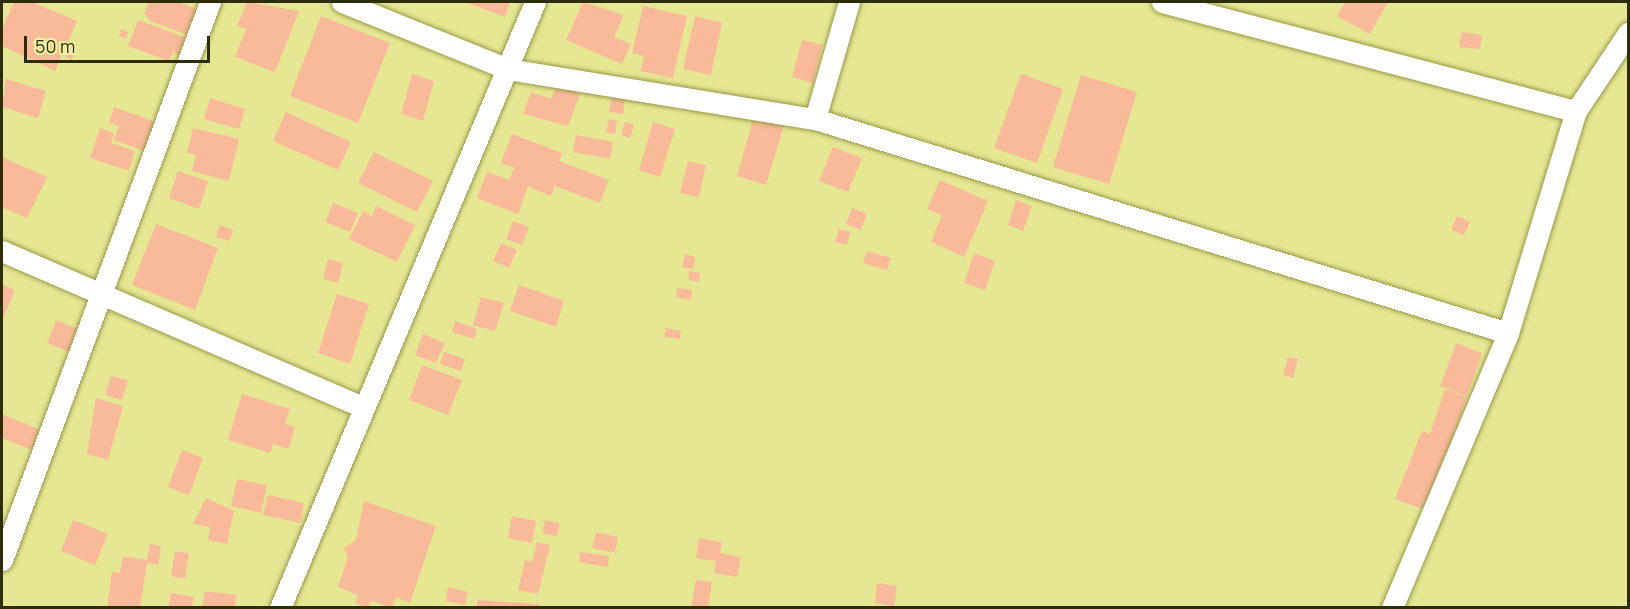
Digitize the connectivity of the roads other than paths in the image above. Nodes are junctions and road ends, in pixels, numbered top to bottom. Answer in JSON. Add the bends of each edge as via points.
{"nodes":[{"id":1,"x":210,"y":2,"type":"edge"},
{"id":2,"x":342,"y":2,"type":"edge"},
{"id":3,"x":535,"y":2,"type":"edge"},
{"id":4,"x":849,"y":2,"type":"edge"},
{"id":5,"x":1162,"y":2,"type":"edge"},
{"id":6,"x":1629,"y":33,"type":"edge"},
{"id":7,"x":508,"y":69,"type":"junction"},
{"id":8,"x":1576,"y":111,"type":"junction"},
{"id":9,"x":815,"y":120,"type":"junction"},
{"id":10,"x":2,"y":251,"type":"edge"},
{"id":11,"x":103,"y":297,"type":"junction"},
{"id":12,"x":1508,"y":333,"type":"junction"},
{"id":13,"x":361,"y":406,"type":"junction"},
{"id":14,"x":2,"y":560,"type":"edge"},
{"id":15,"x":280,"y":608,"type":"edge"},
{"id":16,"x":1392,"y":608,"type":"edge"}],
"edges":[{"from":1,"to":11,"type":"street"},
{"from":2,"to":7,"type":"street"},
{"from":3,"to":7,"type":"street"},
{"from":4,"to":9,"type":"street"},
{"from":5,"to":8,"type":"street"},
{"from":6,"to":8,"type":"street"},
{"from":7,"to":9,"type":"street"},
{"from":7,"to":13,"type":"street"},
{"from":8,"to":12,"type":"street"},
{"from":9,"to":12,"type":"street"},
{"from":10,"to":11,"type":"street"},
{"from":11,"to":13,"type":"street"},
{"from":11,"to":14,"type":"street"},
{"from":12,"to":16,"type":"street"},
{"from":13,"to":15,"type":"street"}]}
